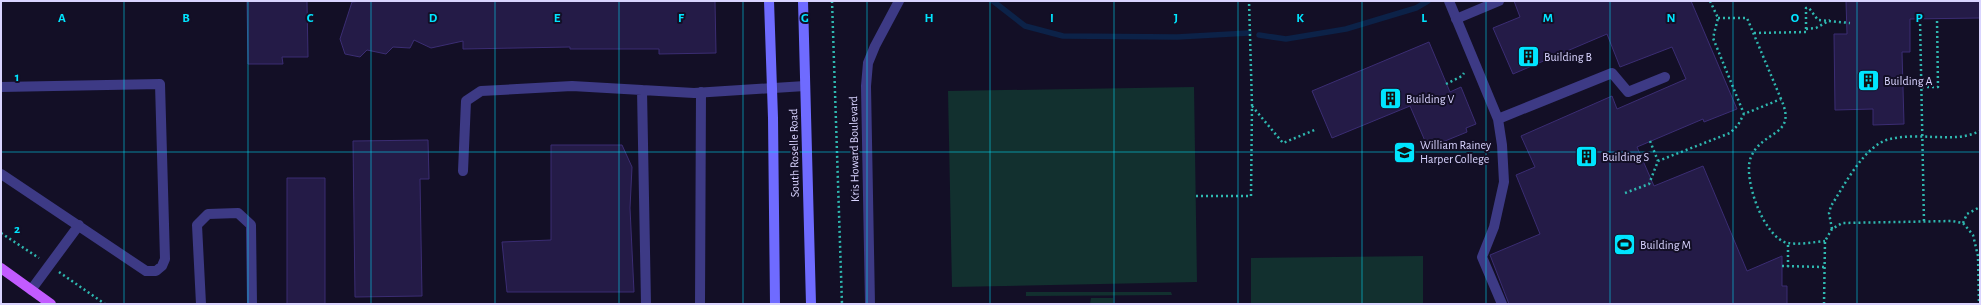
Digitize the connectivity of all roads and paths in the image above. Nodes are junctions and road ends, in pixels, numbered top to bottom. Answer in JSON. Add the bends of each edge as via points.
{"nodes":[{"id":1,"x":768,"y":1,"type":"edge"},
{"id":2,"x":803,"y":1,"type":"edge"},
{"id":3,"x":832,"y":1,"type":"edge"},
{"id":4,"x":899,"y":1,"type":"edge"},
{"id":5,"x":1249,"y":1,"type":"edge"},
{"id":6,"x":1450,"y":1,"type":"edge"},
{"id":7,"x":1500,"y":1,"type":"edge"},
{"id":8,"x":1710,"y":1,"type":"edge"},
{"id":9,"x":1718,"y":18,"type":"junction"},
{"id":10,"x":1456,"y":19,"type":"junction"},
{"id":11,"x":1920,"y":19,"type":"dead end"},
{"id":12,"x":1937,"y":19,"type":"dead end"},
{"id":13,"x":1830,"y":20,"type":"junction"},
{"id":14,"x":1850,"y":23,"type":"dead end"},
{"id":15,"x":1806,"y":29,"type":"junction"},
{"id":16,"x":1754,"y":33,"type":"junction"},
{"id":17,"x":1665,"y":76,"type":"dead end"},
{"id":18,"x":805,"y":86,"type":"junction"},
{"id":19,"x":1,"y":87,"type":"edge"},
{"id":20,"x":1922,"y":87,"type":"junction"},
{"id":21,"x":771,"y":88,"type":"junction"},
{"id":22,"x":642,"y":90,"type":"junction"},
{"id":23,"x":701,"y":92,"type":"junction"},
{"id":24,"x":1781,"y":99,"type":"junction"},
{"id":25,"x":1252,"y":105,"type":"junction"},
{"id":26,"x":1744,"y":114,"type":"junction"},
{"id":27,"x":1498,"y":119,"type":"junction"},
{"id":28,"x":1317,"y":129,"type":"dead end"},
{"id":29,"x":1980,"y":131,"type":"edge"},
{"id":30,"x":1923,"y":136,"type":"junction"},
{"id":31,"x":1650,"y":141,"type":"dead end"},
{"id":32,"x":1658,"y":161,"type":"junction"},
{"id":33,"x":463,"y":171,"type":"dead end"},
{"id":34,"x":1,"y":174,"type":"edge"},
{"id":35,"x":1625,"y":193,"type":"dead end"},
{"id":36,"x":1196,"y":196,"type":"dead end"},
{"id":37,"x":1980,"y":207,"type":"edge"},
{"id":38,"x":1924,"y":222,"type":"junction"},
{"id":39,"x":1963,"y":223,"type":"junction"},
{"id":40,"x":79,"y":225,"type":"junction"},
{"id":41,"x":1832,"y":229,"type":"junction"},
{"id":42,"x":1825,"y":241,"type":"junction"},
{"id":43,"x":1788,"y":244,"type":"junction"},
{"id":44,"x":1782,"y":266,"type":"dead end"},
{"id":45,"x":1788,"y":267,"type":"junction"},
{"id":46,"x":1824,"y":267,"type":"junction"},
{"id":47,"x":1,"y":268,"type":"edge"},
{"id":48,"x":31,"y":290,"type":"junction"},
{"id":49,"x":51,"y":304,"type":"edge"},
{"id":50,"x":201,"y":304,"type":"edge"},
{"id":51,"x":252,"y":304,"type":"edge"},
{"id":52,"x":646,"y":304,"type":"edge"},
{"id":53,"x":700,"y":304,"type":"edge"},
{"id":54,"x":775,"y":304,"type":"edge"},
{"id":55,"x":811,"y":304,"type":"edge"},
{"id":56,"x":842,"y":304,"type":"edge"},
{"id":57,"x":870,"y":304,"type":"edge"},
{"id":58,"x":1502,"y":304,"type":"edge"},
{"id":59,"x":1824,"y":304,"type":"edge"},
{"id":60,"x":1979,"y":304,"type":"edge"}],
"edges":[{"from":1,"to":21,"type":"main road","name":"South Roselle Road"},
{"from":2,"to":18,"type":"main road","name":"South Roselle Road"},
{"from":3,"to":56,"type":"path"},
{"from":4,"to":57,"type":"lane","name":"Kris Howard Boulevard","via":[[868,63],[866,86]]},
{"from":5,"to":25,"type":"path"},
{"from":6,"to":10,"type":"lane"},
{"from":7,"to":10,"type":"lane"},
{"from":8,"to":9,"type":"path"},
{"from":9,"to":16,"type":"path","via":[[1747,18]]},
{"from":9,"to":26,"type":"path","via":[[1713,38]]},
{"from":10,"to":27,"type":"lane"},
{"from":11,"to":20,"type":"path"},
{"from":12,"to":20,"type":"path","via":[[1938,87]]},
{"from":13,"to":14,"type":"path"},
{"from":13,"to":15,"type":"path","via":[[1816,28]]},
{"from":13,"to":15,"type":"path","via":[[1818,20],[1809,8],[1806,8]]},
{"from":15,"to":16,"type":"path","via":[[1806,32]]},
{"from":16,"to":24,"type":"path"},
{"from":17,"to":27,"type":"lane","via":[[1628,92],[1612,73]]},
{"from":18,"to":21,"type":"lane"},
{"from":18,"to":55,"type":"main road","name":"South Roselle Road"},
{"from":19,"to":40,"type":"lane","via":[[160,84],[165,259],[162,266],[156,271],[146,271]]},
{"from":20,"to":30,"type":"path"},
{"from":21,"to":23,"type":"lane"},
{"from":21,"to":54,"type":"main road","name":"South Roselle Road"},
{"from":22,"to":23,"type":"lane"},
{"from":22,"to":33,"type":"lane","via":[[572,86],[481,91],[466,101]]},
{"from":22,"to":52,"type":"lane"},
{"from":23,"to":53,"type":"lane"},
{"from":24,"to":26,"type":"path"},
{"from":24,"to":43,"type":"path","via":[[1786,111],[1786,120],[1780,129],[1756,148],[1750,157],[1747,171],[1751,189],[1767,227],[1772,235]]},
{"from":25,"to":28,"type":"path","via":[[1283,143]]},
{"from":25,"to":36,"type":"path","via":[[1251,196]]},
{"from":26,"to":32,"type":"path","via":[[1730,133]]},
{"from":27,"to":58,"type":"lane","via":[[1504,182],[1494,227],[1482,256]]},
{"from":29,"to":30,"type":"path","via":[[1967,137]]},
{"from":30,"to":38,"type":"path"},
{"from":30,"to":41,"type":"path","via":[[1888,139],[1871,148],[1831,206],[1829,213]]},
{"from":31,"to":32,"type":"path"},
{"from":32,"to":35,"type":"path","via":[[1649,184]]},
{"from":34,"to":40,"type":"lane"},
{"from":37,"to":39,"type":"path","via":[[1967,214]]},
{"from":38,"to":39,"type":"path"},
{"from":38,"to":41,"type":"path","via":[[1842,223]]},
{"from":39,"to":60,"type":"path","via":[[1973,235],[1978,256]]},
{"from":40,"to":48,"type":"lane"},
{"from":41,"to":42,"type":"path"},
{"from":42,"to":43,"type":"path"},
{"from":42,"to":46,"type":"path"},
{"from":43,"to":45,"type":"path"},
{"from":44,"to":45,"type":"path"},
{"from":45,"to":46,"type":"path"},
{"from":46,"to":59,"type":"path"},
{"from":47,"to":48,"type":"main road"},
{"from":48,"to":49,"type":"main road"},
{"from":50,"to":51,"type":"lane","via":[[198,225],[208,214],[238,213],[251,225]]}]}
